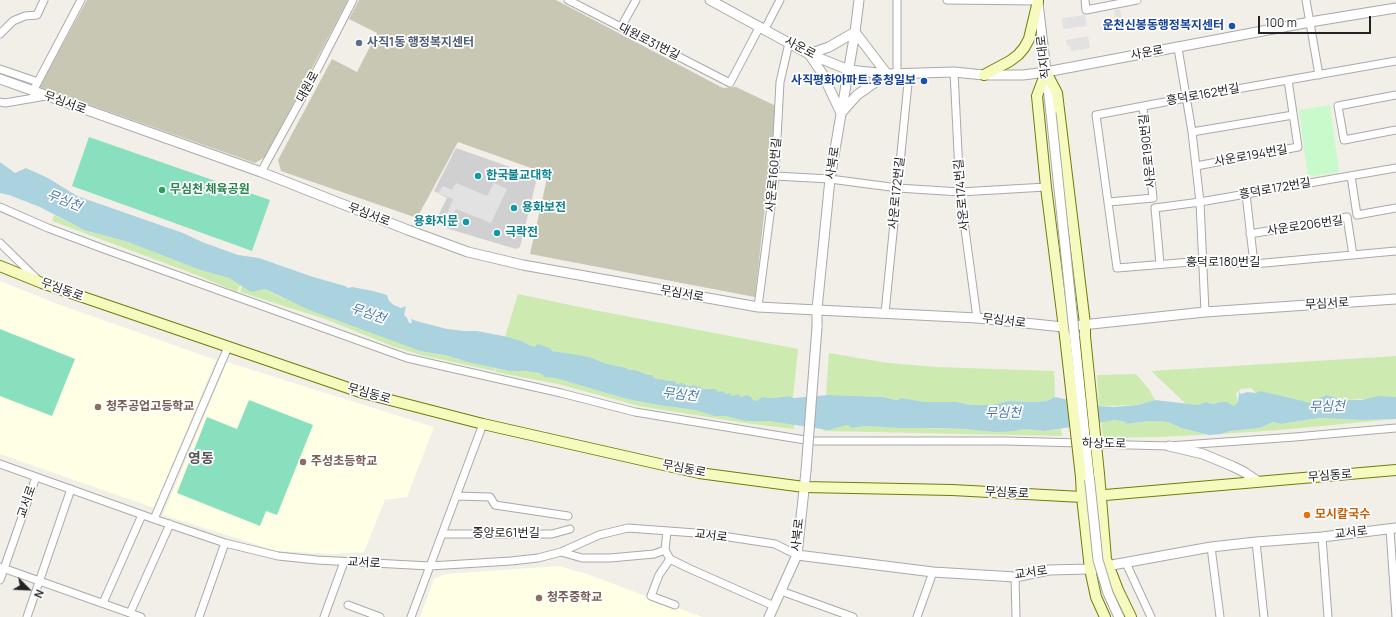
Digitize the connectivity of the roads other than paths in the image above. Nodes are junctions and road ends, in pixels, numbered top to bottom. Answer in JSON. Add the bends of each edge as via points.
{"nodes":[{"id":1,"x":44,"y":0,"type":"edge"},
{"id":2,"x":81,"y":0,"type":"edge"},
{"id":3,"x":353,"y":0,"type":"edge"},
{"id":4,"x":568,"y":0,"type":"edge"},
{"id":5,"x":636,"y":0,"type":"edge"},
{"id":6,"x":710,"y":0,"type":"edge"},
{"id":7,"x":780,"y":0,"type":"edge"},
{"id":8,"x":859,"y":0,"type":"edge"},
{"id":9,"x":897,"y":0,"type":"edge"},
{"id":10,"x":946,"y":0,"type":"edge"},
{"id":11,"x":1005,"y":0,"type":"edge"},
{"id":12,"x":1038,"y":0,"type":"edge"},
{"id":13,"x":1085,"y":0,"type":"edge"},
{"id":14,"x":1137,"y":0,"type":"edge"},
{"id":15,"x":1306,"y":0,"type":"edge"},
{"id":16,"x":1396,"y":8,"type":"edge"},
{"id":17,"x":1310,"y":22,"type":"junction"},
{"id":18,"x":621,"y":27,"type":"junction"},
{"id":19,"x":762,"y":27,"type":"junction"},
{"id":20,"x":855,"y":32,"type":"junction"},
{"id":21,"x":0,"y":34,"type":"edge"},
{"id":22,"x":789,"y":43,"type":"junction"},
{"id":23,"x":1178,"y":48,"type":"junction"},
{"id":24,"x":809,"y":54,"type":"junction"},
{"id":25,"x":1396,"y":61,"type":"edge"},
{"id":26,"x":0,"y":69,"type":"edge"},
{"id":27,"x":849,"y":70,"type":"junction"},
{"id":28,"x":954,"y":72,"type":"junction"},
{"id":29,"x":1046,"y":72,"type":"junction"},
{"id":30,"x":910,"y":73,"type":"junction"},
{"id":31,"x":892,"y":74,"type":"junction"},
{"id":32,"x":984,"y":74,"type":"junction"},
{"id":33,"x":1319,"y":75,"type":"junction"},
{"id":34,"x":0,"y":80,"type":"edge"},
{"id":35,"x":1288,"y":80,"type":"junction"},
{"id":36,"x":38,"y":82,"type":"junction"},
{"id":37,"x":32,"y":91,"type":"junction"},
{"id":38,"x":1396,"y":95,"type":"edge"},
{"id":39,"x":46,"y":96,"type":"junction"},
{"id":40,"x":1186,"y":98,"type":"junction"},
{"id":41,"x":0,"y":102,"type":"edge"},
{"id":42,"x":1143,"y":107,"type":"junction"},
{"id":43,"x":841,"y":113,"type":"junction"},
{"id":44,"x":1293,"y":115,"type":"junction"},
{"id":45,"x":1396,"y":130,"type":"edge"},
{"id":46,"x":1192,"y":132,"type":"junction"},
{"id":47,"x":1196,"y":166,"type":"junction"},
{"id":48,"x":1396,"y":168,"type":"edge"},
{"id":49,"x":261,"y":172,"type":"junction"},
{"id":50,"x":775,"y":176,"type":"junction"},
{"id":51,"x":1351,"y":176,"type":"junction"},
{"id":52,"x":830,"y":179,"type":"junction"},
{"id":53,"x":1046,"y":187,"type":"junction"},
{"id":54,"x":898,"y":188,"type":"junction"},
{"id":55,"x":960,"y":192,"type":"junction"},
{"id":56,"x":1246,"y":194,"type":"junction"},
{"id":57,"x":1109,"y":202,"type":"junction"},
{"id":58,"x":1200,"y":202,"type":"junction"},
{"id":59,"x":0,"y":207,"type":"edge"},
{"id":60,"x":1394,"y":209,"type":"edge"},
{"id":61,"x":1250,"y":234,"type":"junction"},
{"id":62,"x":0,"y":243,"type":"edge"},
{"id":63,"x":1396,"y":251,"type":"edge"},
{"id":64,"x":1353,"y":255,"type":"junction"},
{"id":65,"x":1203,"y":261,"type":"junction"},
{"id":66,"x":1160,"y":264,"type":"junction"},
{"id":67,"x":1254,"y":264,"type":"junction"},
{"id":68,"x":0,"y":266,"type":"edge"},
{"id":69,"x":42,"y":283,"type":"junction"},
{"id":70,"x":1396,"y":299,"type":"edge"},
{"id":71,"x":758,"y":307,"type":"junction"},
{"id":72,"x":817,"y":309,"type":"junction"},
{"id":73,"x":1206,"y":312,"type":"junction"},
{"id":74,"x":885,"y":313,"type":"junction"},
{"id":75,"x":977,"y":318,"type":"junction"},
{"id":76,"x":1085,"y":324,"type":"junction"},
{"id":77,"x":1064,"y":331,"type":"junction"},
{"id":78,"x":228,"y":348,"type":"junction"},
{"id":79,"x":482,"y":424,"type":"junction"},
{"id":80,"x":1396,"y":428,"type":"edge"},
{"id":81,"x":1169,"y":446,"type":"junction"},
{"id":82,"x":0,"y":464,"type":"edge"},
{"id":83,"x":1396,"y":470,"type":"edge"},
{"id":84,"x":36,"y":477,"type":"junction"},
{"id":85,"x":1259,"y":482,"type":"junction"},
{"id":86,"x":804,"y":487,"type":"junction"},
{"id":87,"x":71,"y":489,"type":"junction"},
{"id":88,"x":1101,"y":494,"type":"junction"},
{"id":89,"x":456,"y":496,"type":"junction"},
{"id":90,"x":1082,"y":496,"type":"junction"},
{"id":91,"x":142,"y":515,"type":"junction"},
{"id":92,"x":568,"y":516,"type":"dead end"},
{"id":93,"x":154,"y":519,"type":"junction"},
{"id":94,"x":170,"y":524,"type":"junction"},
{"id":95,"x":1393,"y":529,"type":"edge"},
{"id":96,"x":570,"y":530,"type":"dead end"},
{"id":97,"x":667,"y":531,"type":"junction"},
{"id":98,"x":442,"y":534,"type":"junction"},
{"id":99,"x":1322,"y":537,"type":"junction"},
{"id":100,"x":1256,"y":542,"type":"junction"},
{"id":101,"x":225,"y":543,"type":"junction"},
{"id":102,"x":1211,"y":547,"type":"junction"},
{"id":103,"x":665,"y":550,"type":"junction"},
{"id":104,"x":561,"y":552,"type":"junction"},
{"id":105,"x":797,"y":555,"type":"junction"},
{"id":106,"x":670,"y":559,"type":"junction"},
{"id":107,"x":344,"y":562,"type":"junction"},
{"id":108,"x":1126,"y":563,"type":"junction"},
{"id":109,"x":430,"y":566,"type":"junction"},
{"id":110,"x":1109,"y":566,"type":"junction"},
{"id":111,"x":2,"y":568,"type":"edge"},
{"id":112,"x":1090,"y":570,"type":"junction"},
{"id":113,"x":933,"y":572,"type":"junction"},
{"id":114,"x":1015,"y":577,"type":"junction"},
{"id":115,"x":0,"y":580,"type":"edge"},
{"id":116,"x":39,"y":580,"type":"junction"},
{"id":117,"x":781,"y":591,"type":"junction"},
{"id":118,"x":103,"y":603,"type":"junction"},
{"id":119,"x":348,"y":605,"type":"dead end"},
{"id":120,"x":675,"y":605,"type":"dead end"},
{"id":121,"x":774,"y":606,"type":"junction"},
{"id":122,"x":130,"y":613,"type":"junction"},
{"id":123,"x":27,"y":617,"type":"edge"},
{"id":124,"x":141,"y":617,"type":"edge"},
{"id":125,"x":199,"y":617,"type":"edge"},
{"id":126,"x":324,"y":617,"type":"edge"},
{"id":127,"x":380,"y":617,"type":"edge"},
{"id":128,"x":411,"y":617,"type":"edge"},
{"id":129,"x":769,"y":617,"type":"edge"},
{"id":130,"x":853,"y":617,"type":"edge"},
{"id":131,"x":917,"y":617,"type":"edge"},
{"id":132,"x":1016,"y":617,"type":"edge"},
{"id":133,"x":1105,"y":617,"type":"edge"},
{"id":134,"x":1119,"y":617,"type":"edge"},
{"id":135,"x":1131,"y":617,"type":"edge"},
{"id":136,"x":1151,"y":617,"type":"edge"},
{"id":137,"x":1220,"y":617,"type":"edge"},
{"id":138,"x":1264,"y":617,"type":"edge"},
{"id":139,"x":1328,"y":617,"type":"edge"},
{"id":140,"x":1396,"y":617,"type":"edge"}],
"edges":[{"from":1,"to":21,"type":"street","via":[[37,15],[26,16],[13,22]]},
{"from":2,"to":36,"type":"street"},
{"from":3,"to":49,"type":"street","name":"대원로"},
{"from":4,"to":18,"type":"street","name":"대원로31번길"},
{"from":5,"to":18,"type":"street"},
{"from":6,"to":19,"type":"street","name":"사운로"},
{"from":7,"to":19,"type":"street"},
{"from":8,"to":20,"type":"street","name":"사북로"},
{"from":9,"to":31,"type":"street"},
{"from":10,"to":11,"type":"street"},
{"from":11,"to":12,"type":"street"},
{"from":12,"to":29,"type":"street","name":"직지대로"},
{"from":12,"to":32,"type":"main road","via":[[1029,39],[1024,48],[1010,61]]},
{"from":13,"to":14,"type":"street","via":[[1086,10]]},
{"from":15,"to":17,"type":"street"},
{"from":16,"to":17,"type":"street","name":"사운로"},
{"from":17,"to":23,"type":"street","name":"사운로"},
{"from":17,"to":33,"type":"street"},
{"from":18,"to":19,"type":"street","name":"대원로31번길","via":[[730,83]]},
{"from":19,"to":22,"type":"street","name":"사운로"},
{"from":20,"to":24,"type":"street","via":[[829,48]]},
{"from":20,"to":27,"type":"street","name":"사북로"},
{"from":20,"to":31,"type":"street"},
{"from":22,"to":24,"type":"street","name":"사운로"},
{"from":22,"to":50,"type":"street","name":"사운로160번길","via":[[780,82]]},
{"from":23,"to":29,"type":"street","name":"사운로"},
{"from":23,"to":40,"type":"street"},
{"from":24,"to":27,"type":"street","name":"사운로"},
{"from":24,"to":43,"type":"street","via":[[822,73]]},
{"from":25,"to":33,"type":"street","name":"흥덕로162번길"},
{"from":26,"to":36,"type":"street"},
{"from":27,"to":31,"type":"street","name":"사운로"},
{"from":27,"to":43,"type":"street","name":"사북로"},
{"from":28,"to":30,"type":"street","name":"사운로"},
{"from":28,"to":32,"type":"street","name":"사운로"},
{"from":28,"to":55,"type":"street","name":"사운로174번길"},
{"from":29,"to":32,"type":"street","name":"사운로","via":[[1023,75]]},
{"from":29,"to":53,"type":"main road","via":[[1037,96]]},
{"from":29,"to":76,"type":"main road","via":[[1057,93]]},
{"from":29,"to":134,"type":"street","name":"직지대로","bridge":true,"via":[[1098,560],[1108,593]]},
{"from":30,"to":31,"type":"street","name":"사운로"},
{"from":30,"to":54,"type":"street","name":"사운로172번길"},
{"from":31,"to":43,"type":"street","via":[[857,95]]},
{"from":33,"to":35,"type":"street","name":"흥덕로162번길"},
{"from":34,"to":37,"type":"street","name":"무심서로"},
{"from":35,"to":40,"type":"street","name":"흥덕로162번길"},
{"from":35,"to":44,"type":"street","name":"사운로194번길"},
{"from":36,"to":37,"type":"street"},
{"from":37,"to":39,"type":"street","name":"무심서로"},
{"from":38,"to":45,"type":"street","via":[[1338,106],[1344,140]]},
{"from":39,"to":41,"type":"street"},
{"from":39,"to":49,"type":"street","name":"무심서로"},
{"from":40,"to":42,"type":"street","name":"흥덕로162번길"},
{"from":40,"to":46,"type":"street"},
{"from":42,"to":57,"type":"street","name":"흥덕로162번길","via":[[1096,115]]},
{"from":42,"to":57,"type":"street","name":"사운로190번길","via":[[1153,198]]},
{"from":43,"to":52,"type":"street","name":"사북로"},
{"from":44,"to":46,"type":"street"},
{"from":44,"to":47,"type":"street","name":"사운로194번길","via":[[1298,147]]},
{"from":46,"to":47,"type":"street"},
{"from":47,"to":58,"type":"street"},
{"from":48,"to":51,"type":"street","name":"흥덕로172번길"},
{"from":49,"to":71,"type":"street","name":"무심서로","via":[[468,252],[523,265]]},
{"from":50,"to":52,"type":"street"},
{"from":50,"to":71,"type":"street","name":"사운로160번길"},
{"from":51,"to":56,"type":"street","name":"흥덕로172번길"},
{"from":51,"to":60,"type":"street","name":"사운로206번길","via":[[1357,215]]},
{"from":52,"to":54,"type":"street"},
{"from":52,"to":72,"type":"street","name":"사북로"},
{"from":53,"to":55,"type":"street"},
{"from":53,"to":77,"type":"main road"},
{"from":54,"to":55,"type":"street"},
{"from":54,"to":74,"type":"street","name":"사운로172번길"},
{"from":55,"to":75,"type":"street","name":"사운로174번길"},
{"from":56,"to":58,"type":"street","name":"흥덕로172번길"},
{"from":56,"to":61,"type":"street"},
{"from":57,"to":66,"type":"street","name":"흥덕로180번길","via":[[1117,268]]},
{"from":58,"to":65,"type":"street"},
{"from":58,"to":66,"type":"street","name":"흥덕로172번길","via":[[1155,208]]},
{"from":59,"to":81,"type":"street","name":"하상도로","via":[[104,249],[407,358],[635,412],[811,441],[1006,441]]},
{"from":61,"to":64,"type":"street","name":"사운로206번길","via":[[1347,217]]},
{"from":61,"to":67,"type":"street"},
{"from":62,"to":69,"type":"street"},
{"from":63,"to":64,"type":"street","name":"흥덕로180번길"},
{"from":64,"to":67,"type":"street","name":"흥덕로180번길"},
{"from":65,"to":66,"type":"street","name":"흥덕로180번길"},
{"from":65,"to":67,"type":"street","name":"흥덕로180번길"},
{"from":65,"to":73,"type":"street"},
{"from":68,"to":69,"type":"main road","name":"무심동로"},
{"from":69,"to":78,"type":"main road","name":"무심동로"},
{"from":70,"to":73,"type":"street","name":"무심서로"},
{"from":71,"to":72,"type":"street","name":"무심서로"},
{"from":72,"to":74,"type":"street","name":"무심서로"},
{"from":72,"to":86,"type":"street","name":"사북로","bridge":true},
{"from":73,"to":76,"type":"street","name":"무심서로"},
{"from":74,"to":75,"type":"street","name":"무심서로"},
{"from":75,"to":77,"type":"street","name":"무심서로"},
{"from":76,"to":77,"type":"street","name":"무심서로"},
{"from":76,"to":88,"type":"main road","bridge":true},
{"from":77,"to":90,"type":"main road","bridge":true},
{"from":78,"to":79,"type":"main road","name":"무심동로","via":[[363,393]]},
{"from":78,"to":93,"type":"street"},
{"from":79,"to":86,"type":"main road","name":"무심동로","via":[[699,473]]},
{"from":79,"to":89,"type":"street"},
{"from":80,"to":81,"type":"street","name":"하상도로"},
{"from":81,"to":85,"type":"street","via":[[1203,454],[1232,466]]},
{"from":82,"to":84,"type":"street","name":"교서로"},
{"from":83,"to":85,"type":"main road","name":"무심동로"},
{"from":84,"to":87,"type":"street","name":"교서로"},
{"from":84,"to":111,"type":"street","name":"교서로"},
{"from":85,"to":88,"type":"main road","name":"무심동로"},
{"from":86,"to":90,"type":"main road","name":"무심동로"},
{"from":86,"to":105,"type":"street","name":"사북로"},
{"from":87,"to":91,"type":"street","name":"교서로"},
{"from":87,"to":116,"type":"street"},
{"from":88,"to":90,"type":"main road","name":"무심동로"},
{"from":88,"to":110,"type":"main road","via":[[1106,559]]},
{"from":89,"to":92,"type":"street","name":"중앙로61번길","via":[[490,497],[495,505]]},
{"from":89,"to":98,"type":"street"},
{"from":90,"to":112,"type":"main road"},
{"from":91,"to":93,"type":"street","name":"교서로"},
{"from":91,"to":118,"type":"street"},
{"from":93,"to":94,"type":"street","name":"교서로"},
{"from":94,"to":101,"type":"street","name":"교서로"},
{"from":94,"to":122,"type":"street"},
{"from":95,"to":99,"type":"street","name":"교서로"},
{"from":95,"to":140,"type":"street"},
{"from":96,"to":98,"type":"street","name":"중앙로61번길","via":[[552,534]]},
{"from":97,"to":103,"type":"street"},
{"from":97,"to":104,"type":"street","name":"교서로","via":[[628,528],[599,535]]},
{"from":97,"to":105,"type":"street","name":"교서로","via":[[709,534],[775,544]]},
{"from":98,"to":109,"type":"street"},
{"from":99,"to":100,"type":"street","name":"교서로"},
{"from":99,"to":139,"type":"street"},
{"from":100,"to":102,"type":"street","name":"교서로"},
{"from":100,"to":138,"type":"street"},
{"from":101,"to":107,"type":"street","name":"교서로","via":[[278,556]]},
{"from":101,"to":125,"type":"street"},
{"from":102,"to":108,"type":"street","name":"교서로"},
{"from":102,"to":137,"type":"street"},
{"from":103,"to":104,"type":"street","via":[[654,554],[610,558],[582,558]]},
{"from":103,"to":106,"type":"street"},
{"from":104,"to":109,"type":"street","name":"교서로","via":[[538,558]]},
{"from":105,"to":113,"type":"street","name":"교서로"},
{"from":105,"to":117,"type":"street","name":"사북로"},
{"from":106,"to":120,"type":"street","via":[[659,575],[651,596]]},
{"from":106,"to":121,"type":"street"},
{"from":107,"to":109,"type":"street","name":"교서로"},
{"from":107,"to":126,"type":"street"},
{"from":108,"to":110,"type":"street","name":"교서로"},
{"from":108,"to":136,"type":"street"},
{"from":109,"to":128,"type":"street"},
{"from":110,"to":112,"type":"street","name":"교서로"},
{"from":110,"to":135,"type":"main road"},
{"from":111,"to":115,"type":"street","name":"교서로"},
{"from":111,"to":116,"type":"street"},
{"from":112,"to":114,"type":"street","name":"교서로","via":[[1049,570]]},
{"from":112,"to":133,"type":"main road","via":[[1096,597]]},
{"from":113,"to":114,"type":"street","name":"교서로"},
{"from":113,"to":131,"type":"street"},
{"from":114,"to":132,"type":"street"},
{"from":116,"to":118,"type":"street"},
{"from":116,"to":123,"type":"street"},
{"from":117,"to":121,"type":"street","name":"사북로"},
{"from":117,"to":130,"type":"street"},
{"from":118,"to":122,"type":"street"},
{"from":119,"to":127,"type":"street"},
{"from":121,"to":129,"type":"street","name":"사북로"},
{"from":122,"to":124,"type":"street"}]}
